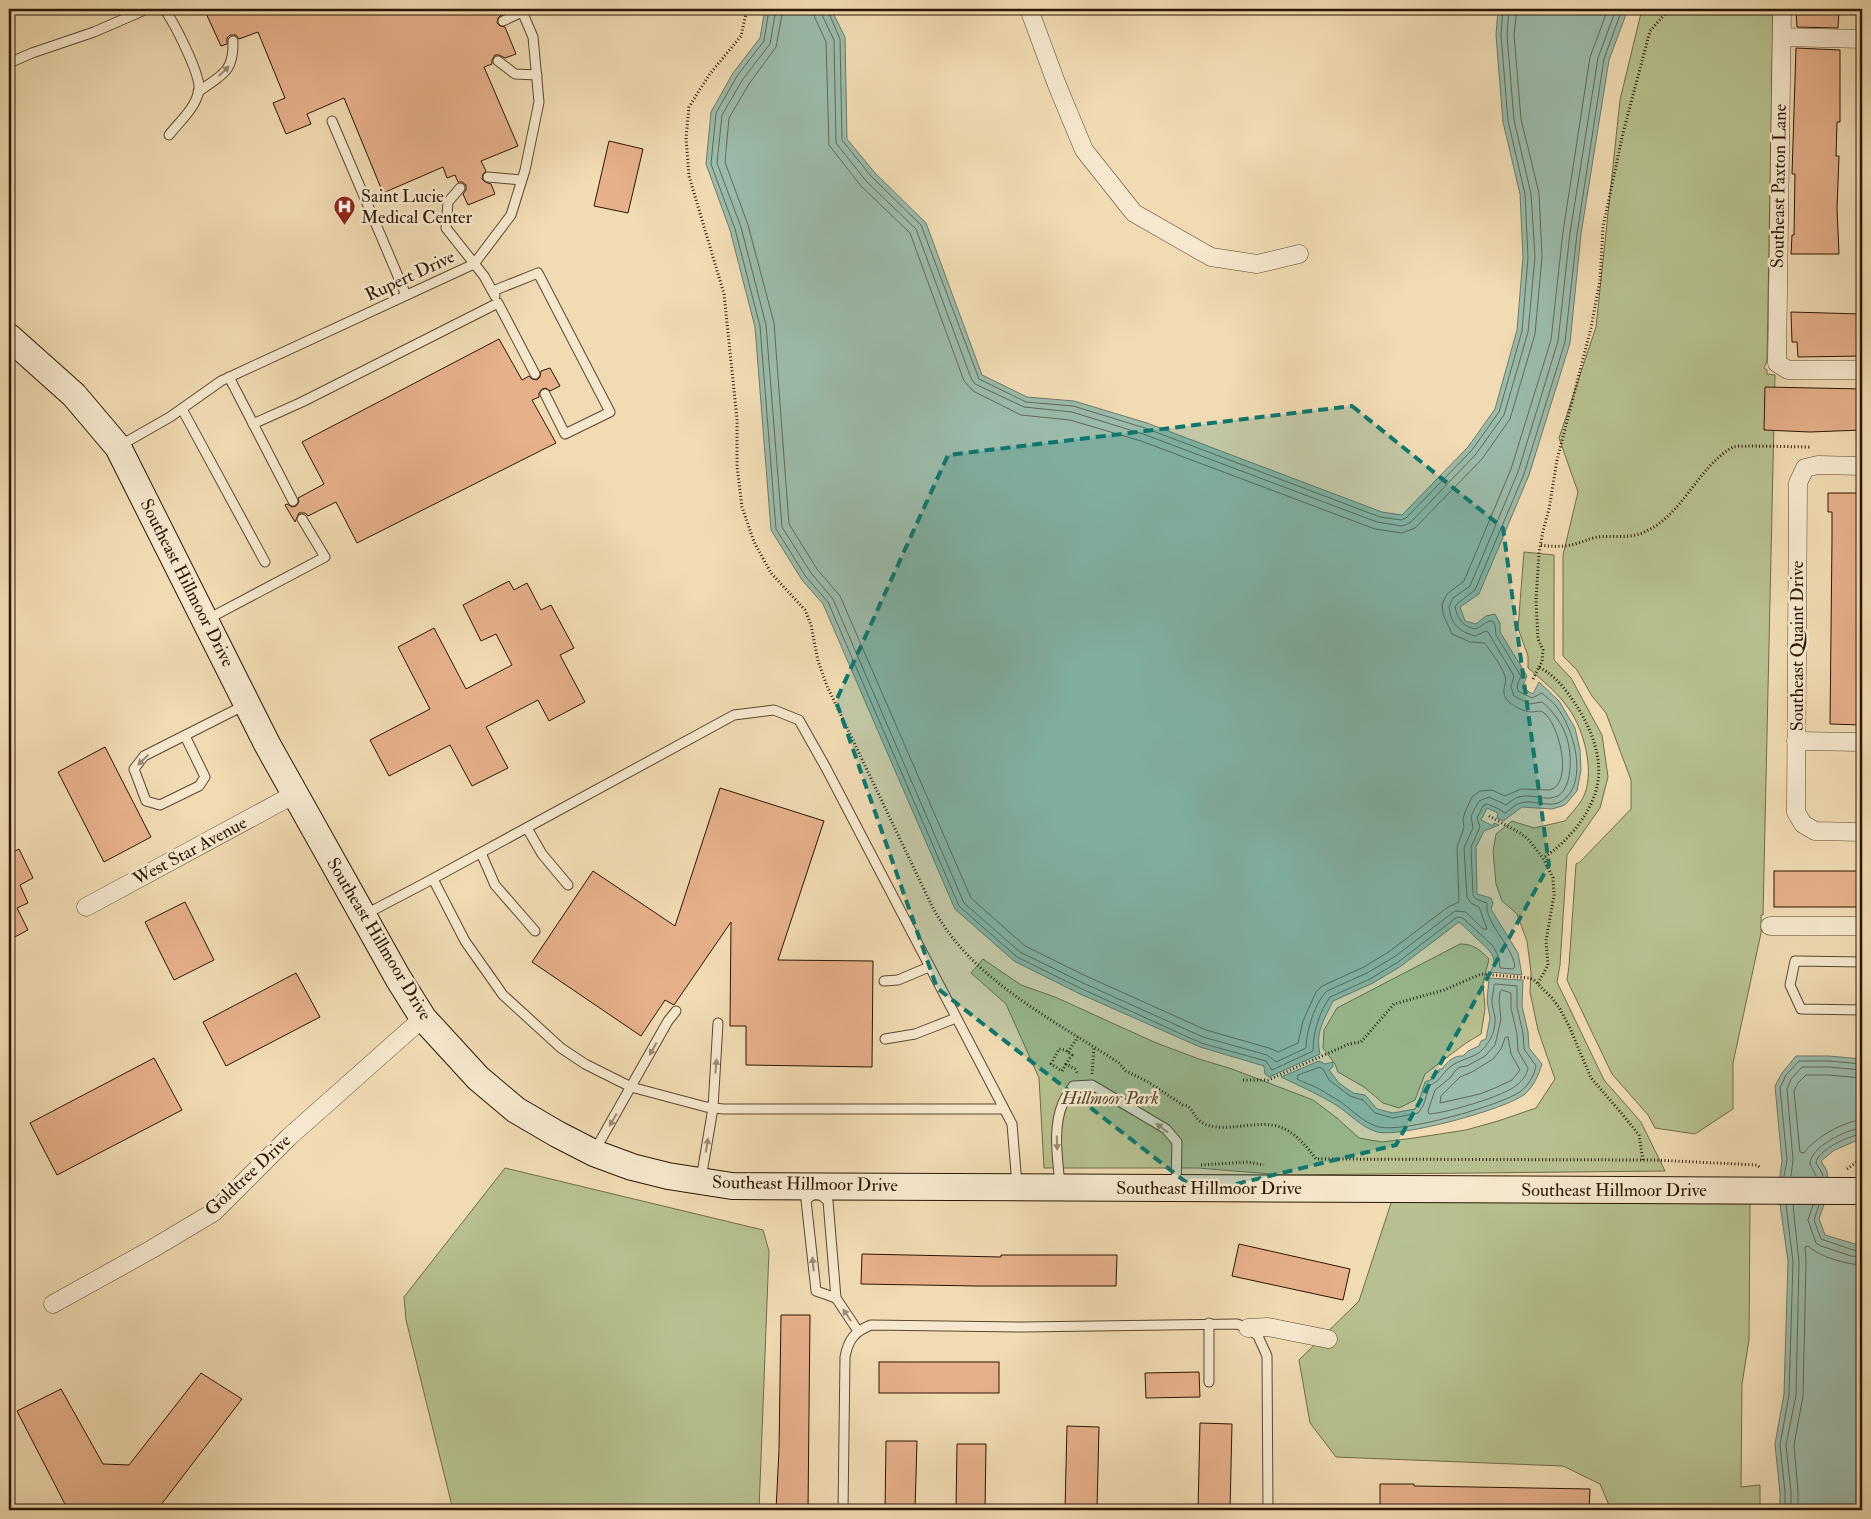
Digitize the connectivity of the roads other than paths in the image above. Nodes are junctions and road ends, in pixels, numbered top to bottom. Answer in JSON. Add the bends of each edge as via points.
{"nodes":[{"id":1,"x":147,"y":9,"type":"edge"},
{"id":2,"x":164,"y":9,"type":"edge"},
{"id":3,"x":1029,"y":9,"type":"edge"},
{"id":4,"x":1782,"y":9,"type":"edge"},
{"id":5,"x":521,"y":10,"type":"edge"},
{"id":6,"x":503,"y":21,"type":"dead end"},
{"id":7,"x":1782,"y":37,"type":"junction"},
{"id":8,"x":1862,"y":39,"type":"edge"},
{"id":9,"x":233,"y":41,"type":"dead end"},
{"id":10,"x":498,"y":61,"type":"dead end"},
{"id":11,"x":9,"y":63,"type":"edge"},
{"id":12,"x":537,"y":75,"type":"junction"},
{"id":13,"x":198,"y":92,"type":"junction"},
{"id":14,"x":332,"y":121,"type":"dead end"},
{"id":15,"x":169,"y":135,"type":"dead end"},
{"id":16,"x":488,"y":177,"type":"dead end"},
{"id":17,"x":521,"y":180,"type":"junction"},
{"id":18,"x":460,"y":188,"type":"dead end"},
{"id":19,"x":1299,"y":254,"type":"dead end"},
{"id":20,"x":474,"y":264,"type":"junction"},
{"id":21,"x":493,"y":291,"type":"junction"},
{"id":22,"x":406,"y":296,"type":"junction"},
{"id":23,"x":498,"y":303,"type":"junction"},
{"id":24,"x":9,"y":337,"type":"edge"},
{"id":25,"x":1862,"y":370,"type":"edge"},
{"id":26,"x":535,"y":374,"type":"dead end"},
{"id":27,"x":229,"y":377,"type":"junction"},
{"id":28,"x":545,"y":394,"type":"dead end"},
{"id":29,"x":182,"y":409,"type":"junction"},
{"id":30,"x":253,"y":424,"type":"junction"},
{"id":31,"x":118,"y":447,"type":"junction"},
{"id":32,"x":1862,"y":466,"type":"edge"},
{"id":33,"x":292,"y":501,"type":"dead end"},
{"id":34,"x":302,"y":519,"type":"dead end"},
{"id":35,"x":265,"y":562,"type":"dead end"},
{"id":36,"x":206,"y":621,"type":"junction"},
{"id":37,"x":247,"y":704,"type":"junction"},
{"id":38,"x":185,"y":736,"type":"junction"},
{"id":39,"x":1796,"y":741,"type":"junction"},
{"id":40,"x":1862,"y":742,"type":"edge"},
{"id":41,"x":295,"y":794,"type":"junction"},
{"id":42,"x":527,"y":828,"type":"junction"},
{"id":43,"x":1862,"y":832,"type":"edge"},
{"id":44,"x":481,"y":853,"type":"junction"},
{"id":45,"x":433,"y":879,"type":"junction"},
{"id":46,"x":568,"y":885,"type":"dead end"},
{"id":47,"x":86,"y":907,"type":"dead end"},
{"id":48,"x":363,"y":915,"type":"junction"},
{"id":49,"x":1770,"y":926,"type":"dead end"},
{"id":50,"x":1862,"y":926,"type":"edge"},
{"id":51,"x":535,"y":931,"type":"dead end"},
{"id":52,"x":1862,"y":962,"type":"edge"},
{"id":53,"x":930,"y":967,"type":"junction"},
{"id":54,"x":884,"y":981,"type":"dead end"},
{"id":55,"x":1862,"y":1010,"type":"edge"},
{"id":56,"x":676,"y":1011,"type":"dead end"},
{"id":57,"x":423,"y":1018,"type":"junction"},
{"id":58,"x":956,"y":1018,"type":"junction"},
{"id":59,"x":718,"y":1024,"type":"dead end"},
{"id":60,"x":885,"y":1039,"type":"dead end"},
{"id":61,"x":632,"y":1087,"type":"junction"},
{"id":62,"x":712,"y":1108,"type":"junction"},
{"id":63,"x":1004,"y":1109,"type":"junction"},
{"id":64,"x":594,"y":1152,"type":"junction"},
{"id":65,"x":701,"y":1182,"type":"junction"},
{"id":66,"x":1017,"y":1188,"type":"junction"},
{"id":67,"x":1060,"y":1188,"type":"junction"},
{"id":68,"x":1176,"y":1188,"type":"junction"},
{"id":69,"x":816,"y":1189,"type":"junction"},
{"id":70,"x":1862,"y":1191,"type":"edge"},
{"id":71,"x":836,"y":1298,"type":"junction"},
{"id":72,"x":53,"y":1304,"type":"dead end"},
{"id":73,"x":1209,"y":1323,"type":"junction"},
{"id":74,"x":1248,"y":1328,"type":"junction"},
{"id":75,"x":858,"y":1331,"type":"junction"},
{"id":76,"x":1328,"y":1340,"type":"dead end"},
{"id":77,"x":1209,"y":1382,"type":"dead end"},
{"id":78,"x":843,"y":1510,"type":"edge"},
{"id":79,"x":1268,"y":1510,"type":"edge"}],
"edges":[{"from":1,"to":11,"type":"lane"},
{"from":2,"to":13,"type":"lane","via":[[173,20],[197,78]]},
{"from":3,"to":19,"type":"street","via":[[1084,150],[1134,213],[1211,257],[1256,264]]},
{"from":4,"to":7,"type":"street","name":"Southeast Paxton Lane"},
{"from":5,"to":6,"type":"lane"},
{"from":5,"to":12,"type":"lane","name":"Rupert Drive","via":[[533,37]]},
{"from":7,"to":8,"type":"street"},
{"from":7,"to":25,"type":"street","name":"Southeast Paxton Lane","via":[[1776,363],[1788,370]]},
{"from":13,"to":9,"type":"lane","one_way":true,"via":[[230,68]]},
{"from":10,"to":12,"type":"lane","via":[[515,74]]},
{"from":12,"to":17,"type":"lane","name":"Rupert Drive","via":[[539,102]]},
{"from":13,"to":15,"type":"lane","via":[[194,104]]},
{"from":14,"to":22,"type":"lane"},
{"from":16,"to":17,"type":"lane"},
{"from":17,"to":20,"type":"lane","name":"Rupert Drive","via":[[511,215]]},
{"from":18,"to":20,"type":"lane","via":[[448,202],[446,228]]},
{"from":20,"to":21,"type":"lane"},
{"from":20,"to":22,"type":"lane","name":"Rupert Drive"},
{"from":21,"to":23,"type":"lane"},
{"from":21,"to":28,"type":"lane","via":[[538,273],[610,412],[565,434]]},
{"from":22,"to":27,"type":"lane","name":"Rupert Drive"},
{"from":23,"to":26,"type":"lane"},
{"from":23,"to":30,"type":"lane"},
{"from":24,"to":31,"type":"street","name":"Southeast Hillmoor Drive","via":[[74,395]]},
{"from":27,"to":29,"type":"lane","name":"Rupert Drive"},
{"from":27,"to":30,"type":"lane"},
{"from":29,"to":31,"type":"lane","name":"Rupert Drive"},
{"from":29,"to":35,"type":"lane"},
{"from":30,"to":33,"type":"lane"},
{"from":31,"to":36,"type":"street","name":"Southeast Hillmoor Drive"},
{"from":32,"to":39,"type":"street","name":"Southeast Quaint Drive","via":[[1818,465],[1805,468],[1798,483]]},
{"from":34,"to":36,"type":"lane","via":[[325,557]]},
{"from":36,"to":37,"type":"street","name":"Southeast Hillmoor Drive"},
{"from":37,"to":38,"type":"lane"},
{"from":37,"to":41,"type":"street","name":"Southeast Hillmoor Drive"},
{"from":38,"to":38,"type":"lane","one_way":true,"via":[[144,756],[134,769],[146,801],[160,805],[199,786],[205,777]]},
{"from":39,"to":40,"type":"street"},
{"from":39,"to":43,"type":"street","name":"Southeast Quaint Drive","via":[[1796,812],[1803,824],[1815,831]]},
{"from":41,"to":47,"type":"street","name":"West Star Avenue"},
{"from":41,"to":48,"type":"street","name":"Southeast Hillmoor Drive"},
{"from":42,"to":44,"type":"lane"},
{"from":42,"to":46,"type":"lane","via":[[542,854]]},
{"from":42,"to":53,"type":"lane","via":[[734,715],[774,710],[799,720]]},
{"from":44,"to":45,"type":"lane"},
{"from":44,"to":51,"type":"lane","via":[[495,885]]},
{"from":45,"to":48,"type":"lane"},
{"from":45,"to":61,"type":"lane","via":[[465,940],[503,994],[561,1048]]},
{"from":48,"to":57,"type":"street","name":"Southeast Hillmoor Drive"},
{"from":49,"to":50,"type":"street"},
{"from":52,"to":55,"type":"lane","via":[[1795,961],[1790,985],[1801,1009]]},
{"from":53,"to":54,"type":"lane","via":[[898,980]]},
{"from":53,"to":58,"type":"lane"},
{"from":56,"to":61,"type":"lane","one_way":true},
{"from":57,"to":64,"type":"street","name":"Southeast Hillmoor Drive","via":[[478,1078],[516,1110]]},
{"from":57,"to":72,"type":"street","name":"Goldtree Drive","via":[[289,1137],[214,1212]]},
{"from":58,"to":60,"type":"lane","via":[[915,1034]]},
{"from":58,"to":63,"type":"lane"},
{"from":62,"to":59,"type":"lane","one_way":true},
{"from":61,"to":62,"type":"lane"},
{"from":61,"to":64,"type":"lane","one_way":true},
{"from":62,"to":63,"type":"lane"},
{"from":65,"to":62,"type":"lane","one_way":true},
{"from":63,"to":66,"type":"lane","via":[[1012,1124]]},
{"from":64,"to":65,"type":"street","name":"Southeast Hillmoor Drive","via":[[632,1167]]},
{"from":65,"to":69,"type":"street","name":"Southeast Hillmoor Drive"},
{"from":66,"to":67,"type":"street","name":"Southeast Hillmoor Drive"},
{"from":66,"to":69,"type":"street","name":"Southeast Hillmoor Drive"},
{"from":67,"to":68,"type":"street","name":"Southeast Hillmoor Drive"},
{"from":68,"to":67,"type":"lane","one_way":true,"via":[[1176,1142],[1166,1129],[1092,1085],[1073,1086],[1062,1103],[1056,1139]]},
{"from":68,"to":70,"type":"street","name":"Southeast Hillmoor Drive","via":[[1771,1181],[1828,1190]]},
{"from":69,"to":71,"type":"lane","via":[[828,1201]]},
{"from":71,"to":69,"type":"lane","one_way":true,"via":[[816,1291],[806,1200]]},
{"from":75,"to":71,"type":"lane","one_way":true},
{"from":73,"to":74,"type":"lane","via":[[1237,1324]]},
{"from":73,"to":75,"type":"lane","via":[[871,1325]]},
{"from":73,"to":77,"type":"lane"},
{"from":74,"to":76,"type":"street","via":[[1268,1326]]},
{"from":74,"to":79,"type":"lane","via":[[1258,1336],[1267,1356]]},
{"from":75,"to":78,"type":"lane","via":[[849,1342],[845,1357]]}]}
